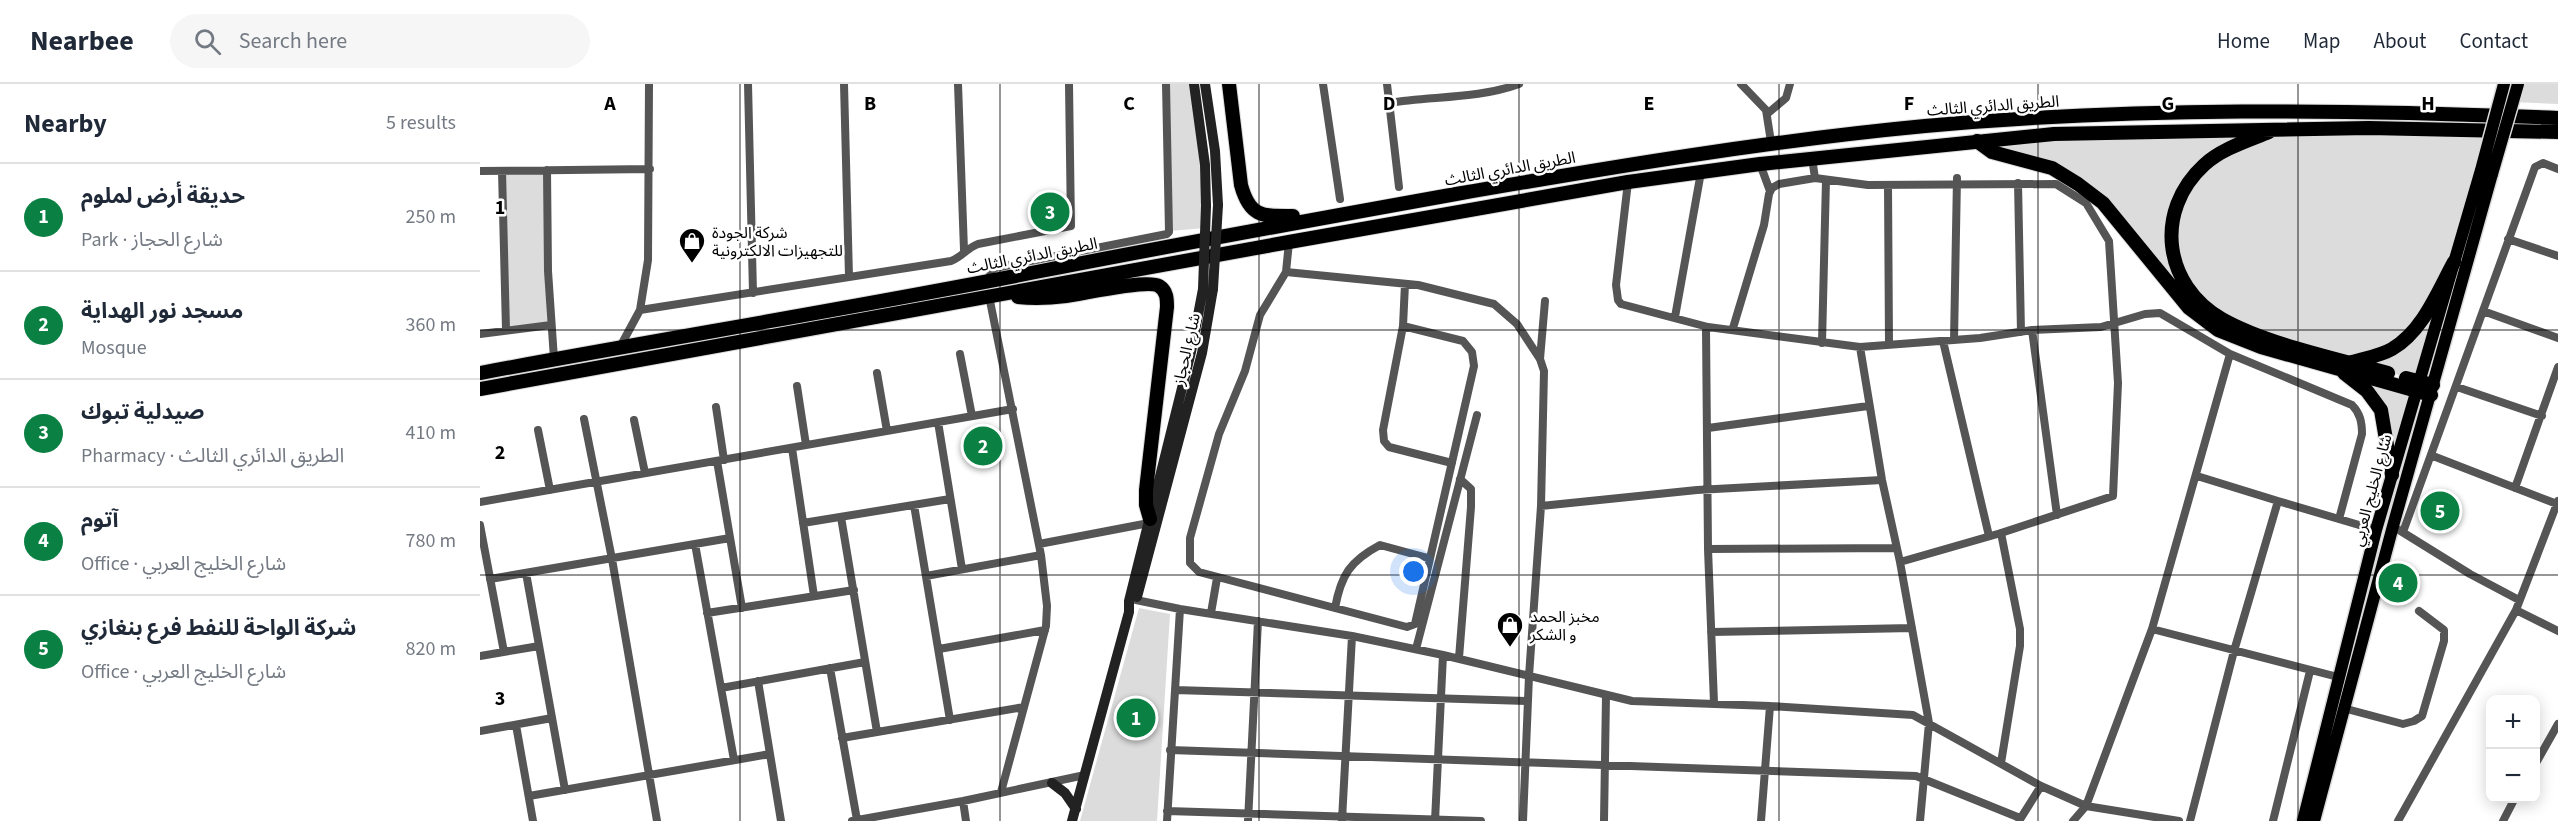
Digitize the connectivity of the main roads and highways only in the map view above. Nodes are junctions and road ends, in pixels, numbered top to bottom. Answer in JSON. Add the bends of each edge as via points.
{"nodes":[{"id":1,"x":1194,"y":84,"type":"edge"},
{"id":2,"x":1205,"y":84,"type":"edge"},
{"id":3,"x":1229,"y":84,"type":"edge"},
{"id":4,"x":2504,"y":84,"type":"edge"},
{"id":5,"x":2518,"y":84,"type":"edge"},
{"id":6,"x":2558,"y":118,"type":"edge"},
{"id":7,"x":2275,"y":129,"type":"junction"},
{"id":8,"x":2558,"y":132,"type":"edge"},
{"id":9,"x":1977,"y":141,"type":"junction"},
{"id":10,"x":2486,"y":172,"type":"junction"},
{"id":11,"x":1329,"y":216,"type":"junction"},
{"id":12,"x":2454,"y":261,"type":"junction"},
{"id":13,"x":1208,"y":289,"type":"junction"},
{"id":14,"x":994,"y":296,"type":"junction"},
{"id":15,"x":2345,"y":366,"type":"junction"},
{"id":16,"x":480,"y":372,"type":"edge"},
{"id":17,"x":2417,"y":386,"type":"junction"},
{"id":18,"x":480,"y":389,"type":"edge"},
{"id":19,"x":2432,"y":390,"type":"junction"},
{"id":20,"x":2392,"y":475,"type":"junction"},
{"id":21,"x":1149,"y":521,"type":"junction"},
{"id":22,"x":1129,"y":612,"type":"junction"},
{"id":23,"x":1052,"y":783,"type":"road end"},
{"id":24,"x":1076,"y":810,"type":"junction"},
{"id":25,"x":1072,"y":821,"type":"edge"},
{"id":26,"x":2303,"y":821,"type":"edge"},
{"id":27,"x":2314,"y":821,"type":"edge"}],
"edges":[{"from":1,"to":13,"type":"main road","name":"شارع الحجاز","bridge":true,"via":[[1205,165]]},
{"from":2,"to":13,"type":"main road","name":"شارع الحجاز","bridge":true,"via":[[1218,205]]},
{"from":3,"to":11,"type":"highway","via":[[1245,201],[1254,211],[1268,216]]},
{"from":4,"to":10,"type":"main road","bridge":true},
{"from":5,"to":10,"type":"main road","bridge":true},
{"from":6,"to":11,"type":"highway","name":"الطريق الدائري الثالث","via":[[2248,110],[2021,119],[1771,142]]},
{"from":7,"to":8,"type":"highway","name":"الطريق الدائري الثالث"},
{"from":7,"to":9,"type":"highway","name":"الطريق الدائري الثالث","via":[[2054,134]]},
{"from":7,"to":15,"type":"highway","via":[[2221,153],[2188,181],[2171,223],[2172,250],[2191,291],[2221,318]]},
{"from":9,"to":14,"type":"highway","name":"الطريق الدائري الثالث","via":[[1628,182]]},
{"from":9,"to":15,"type":"highway","via":[[1992,152],[2052,168],[2103,203],[2204,322],[2243,341]]},
{"from":10,"to":12,"type":"main road","name":"شارع الخليج العربي"},
{"from":10,"to":19,"type":"main road","name":"شارع الخليج العربي"},
{"from":11,"to":16,"type":"highway","name":"الطريق الدائري الثالث"},
{"from":12,"to":15,"type":"highway","via":[[2409,335],[2392,349]]},
{"from":12,"to":17,"type":"main road","name":"شارع الخليج العربي"},
{"from":13,"to":21,"type":"main road","name":"شارع الحجاز"},
{"from":13,"to":22,"type":"main road","name":"شارع الحجاز","via":[[1202,353],[1136,600]]},
{"from":14,"to":18,"type":"highway","name":"الطريق الدائري الثالث"},
{"from":14,"to":21,"type":"highway","via":[[1065,297],[1144,284],[1159,286],[1164,291],[1167,307],[1146,490]]},
{"from":15,"to":17,"type":"highway"},
{"from":15,"to":20,"type":"highway","via":[[2381,410]]},
{"from":17,"to":19,"type":"highway"},
{"from":17,"to":20,"type":"main road","name":"شارع الخليج العربي"},
{"from":19,"to":27,"type":"main road","name":"شارع الخليج العربي","via":[[2398,529],[2343,708]]},
{"from":20,"to":26,"type":"main road","name":"شارع الخليج العربي"},
{"from":21,"to":22,"type":"main road","name":"شارع الحجاز"},
{"from":22,"to":24,"type":"main road","name":"شارع الحجاز"},
{"from":23,"to":24,"type":"main road","via":[[1065,793]]},
{"from":24,"to":25,"type":"main road","name":"شارع الحجاز"}]}
